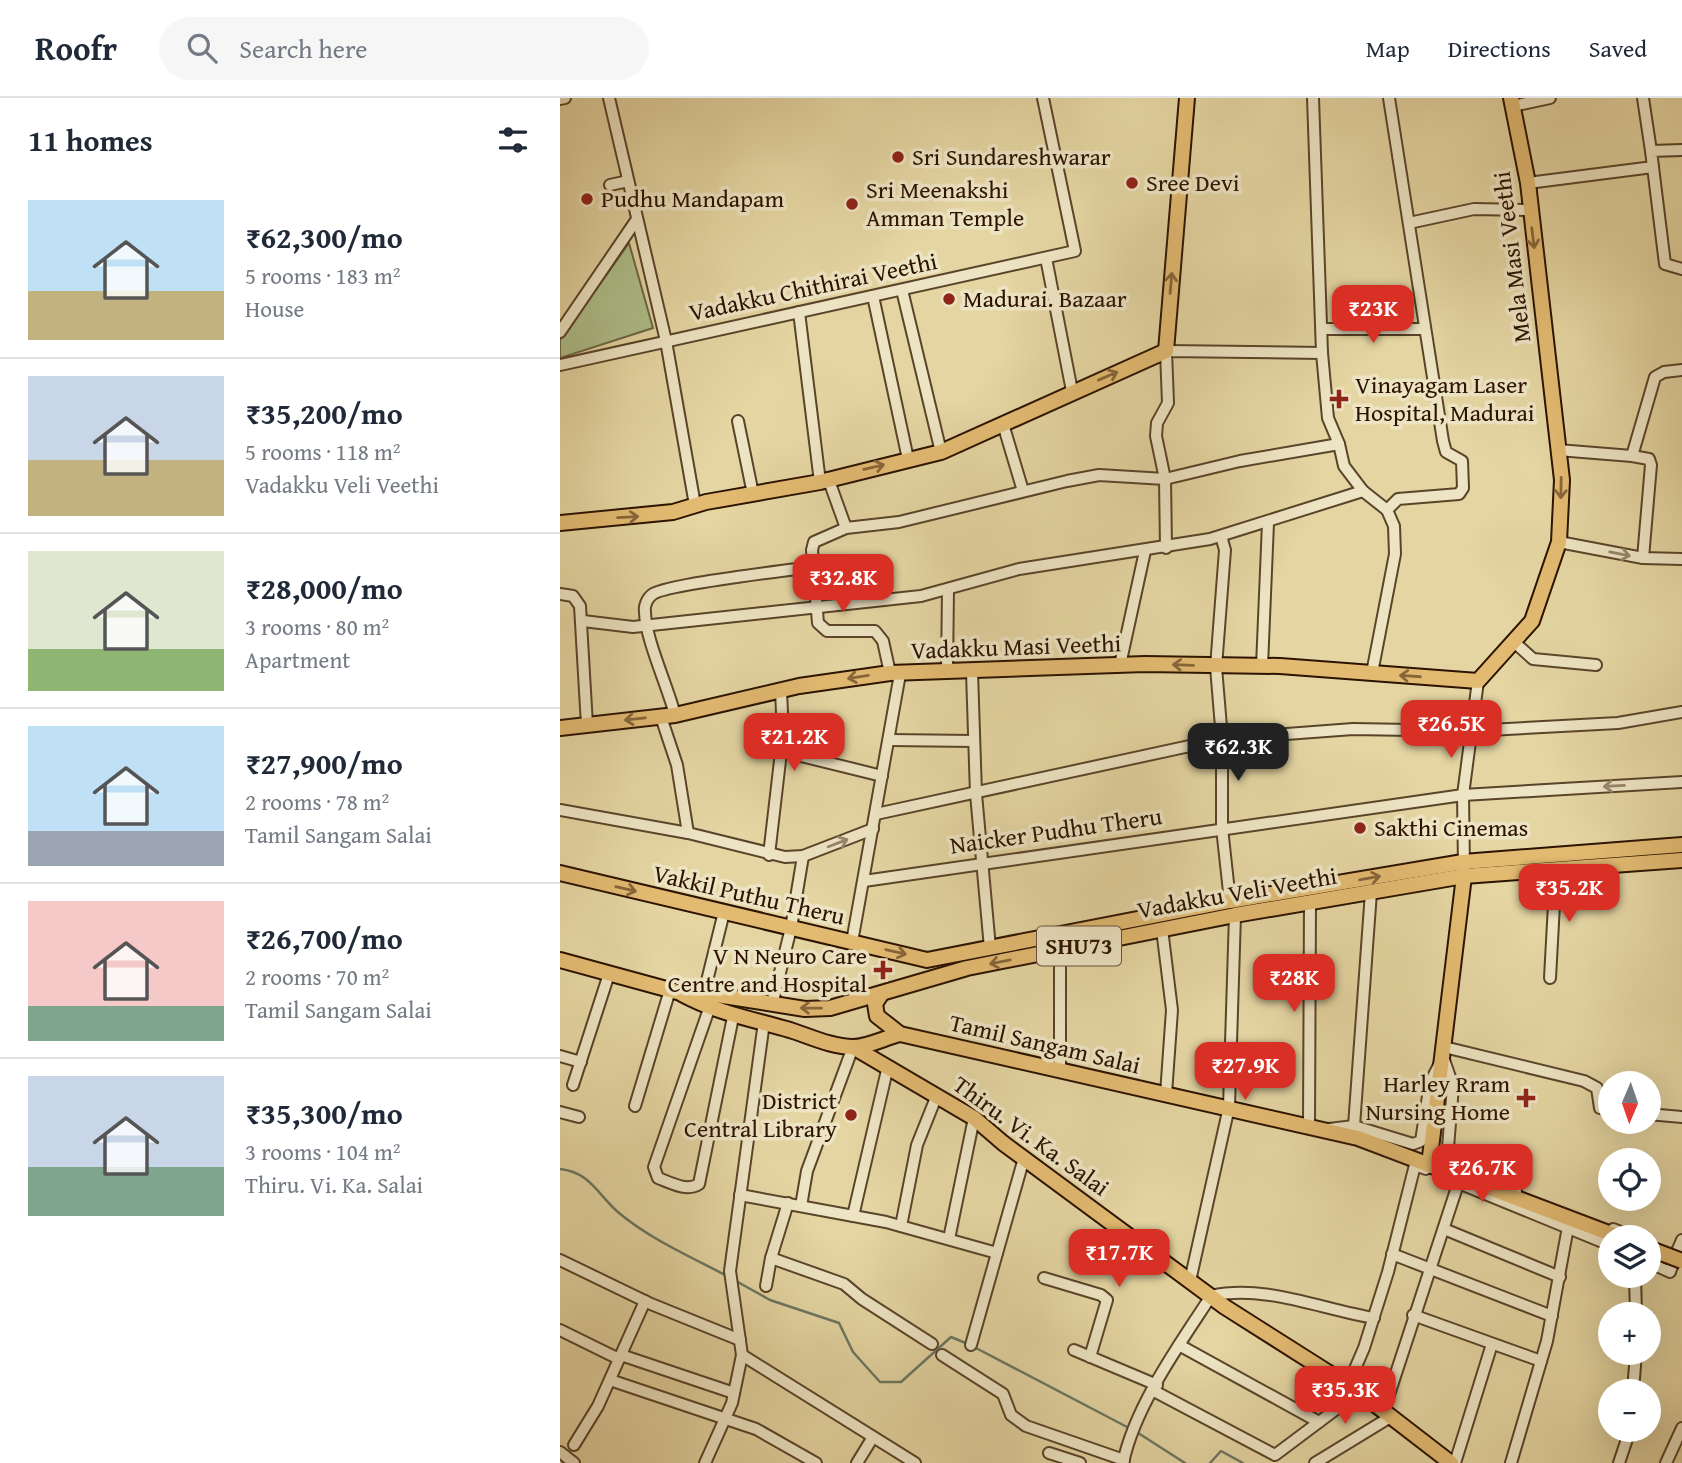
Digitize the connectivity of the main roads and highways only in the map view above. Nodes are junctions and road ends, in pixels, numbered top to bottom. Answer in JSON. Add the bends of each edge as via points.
{"nodes":[{"id":1,"x":1187,"y":98,"type":"edge"},
{"id":2,"x":1512,"y":102,"type":"edge"},
{"id":3,"x":560,"y":523,"type":"edge"},
{"id":4,"x":1478,"y":681,"type":"joint"},
{"id":5,"x":560,"y":728,"type":"edge"},
{"id":6,"x":1682,"y":845,"type":"edge"},
{"id":7,"x":1682,"y":860,"type":"edge"},
{"id":8,"x":1464,"y":869,"type":"junction"},
{"id":9,"x":560,"y":873,"type":"edge"},
{"id":10,"x":1233,"y":908,"type":"junction"},
{"id":11,"x":560,"y":960,"type":"edge"},
{"id":12,"x":928,"y":960,"type":"junction"},
{"id":13,"x":924,"y":981,"type":"junction"},
{"id":14,"x":676,"y":992,"type":"junction"},
{"id":15,"x":882,"y":993,"type":"junction"},
{"id":16,"x":900,"y":1034,"type":"junction"},
{"id":17,"x":853,"y":1047,"type":"junction"},
{"id":18,"x":1422,"y":1165,"type":"junction"},
{"id":19,"x":1598,"y":1229,"type":"edge"},
{"id":20,"x":1661,"y":1250,"type":"edge"},
{"id":21,"x":1680,"y":1257,"type":"edge"},
{"id":22,"x":1453,"y":1463,"type":"edge"}],
"edges":[{"from":3,"to":1,"type":"main road","one_way":true,"via":[[649,515],[941,452],[1166,351]]},
{"from":2,"to":4,"type":"main road","name":"Mela Masi Veethi","one_way":true,"via":[[1528,183],[1562,480],[1559,542],[1532,621]]},
{"from":4,"to":5,"type":"main road","name":"Vadakku Masi Veethi","one_way":true,"via":[[1262,666],[1120,665],[895,673],[781,691],[668,716]]},
{"from":6,"to":8,"type":"main road","name":"Vadakku Veli Veethi","number":"SHU73"},
{"from":7,"to":8,"type":"main road","name":"Vadakku Veli Veethi","number":"SHU73"},
{"from":10,"to":8,"type":"main road","name":"Vadakku Veli Veethi","number":"SHU73","one_way":true},
{"from":8,"to":10,"type":"main road","name":"Vadakku Veli Veethi","number":"SHU73","via":[[1371,892]]},
{"from":8,"to":18,"type":"main road","via":[[1440,1084]]},
{"from":9,"to":12,"type":"main road","name":"Vakkil Puthu Theru","one_way":true},
{"from":10,"to":12,"type":"main road","name":"Vadakku Veli Veethi","number":"SHU73"},
{"from":10,"to":13,"type":"main road","name":"Vadakku Veli Veethi","number":"SHU73","one_way":true,"via":[[1162,929],[967,968]]},
{"from":11,"to":14,"type":"main road","name":"Vadakku Veli Veethi","number":"SHU73"},
{"from":12,"to":13,"type":"main road"},
{"from":13,"to":15,"type":"main road","name":"Vadakku Veli Veethi","number":"SHU73"},
{"from":15,"to":14,"type":"main road","name":"Vadakku Veli Veethi","number":"SHU73","one_way":true,"via":[[830,1008]]},
{"from":14,"to":17,"type":"main road","name":"Thiru. Vi. Ka. Salai","via":[[733,1017]]},
{"from":15,"to":16,"type":"main road","via":[[875,1004],[877,1016]]},
{"from":16,"to":17,"type":"main road"},
{"from":16,"to":18,"type":"main road","name":"Tamil Sangam Salai","via":[[1316,1128],[1356,1132]]},
{"from":17,"to":22,"type":"main road","name":"Thiru. Vi. Ka. Salai","via":[[974,1118],[1190,1281],[1353,1388]]},
{"from":18,"to":19,"type":"main road","name":"Tamil Sangam Salai"},
{"from":20,"to":21,"type":"main road","bridge":true}]}
